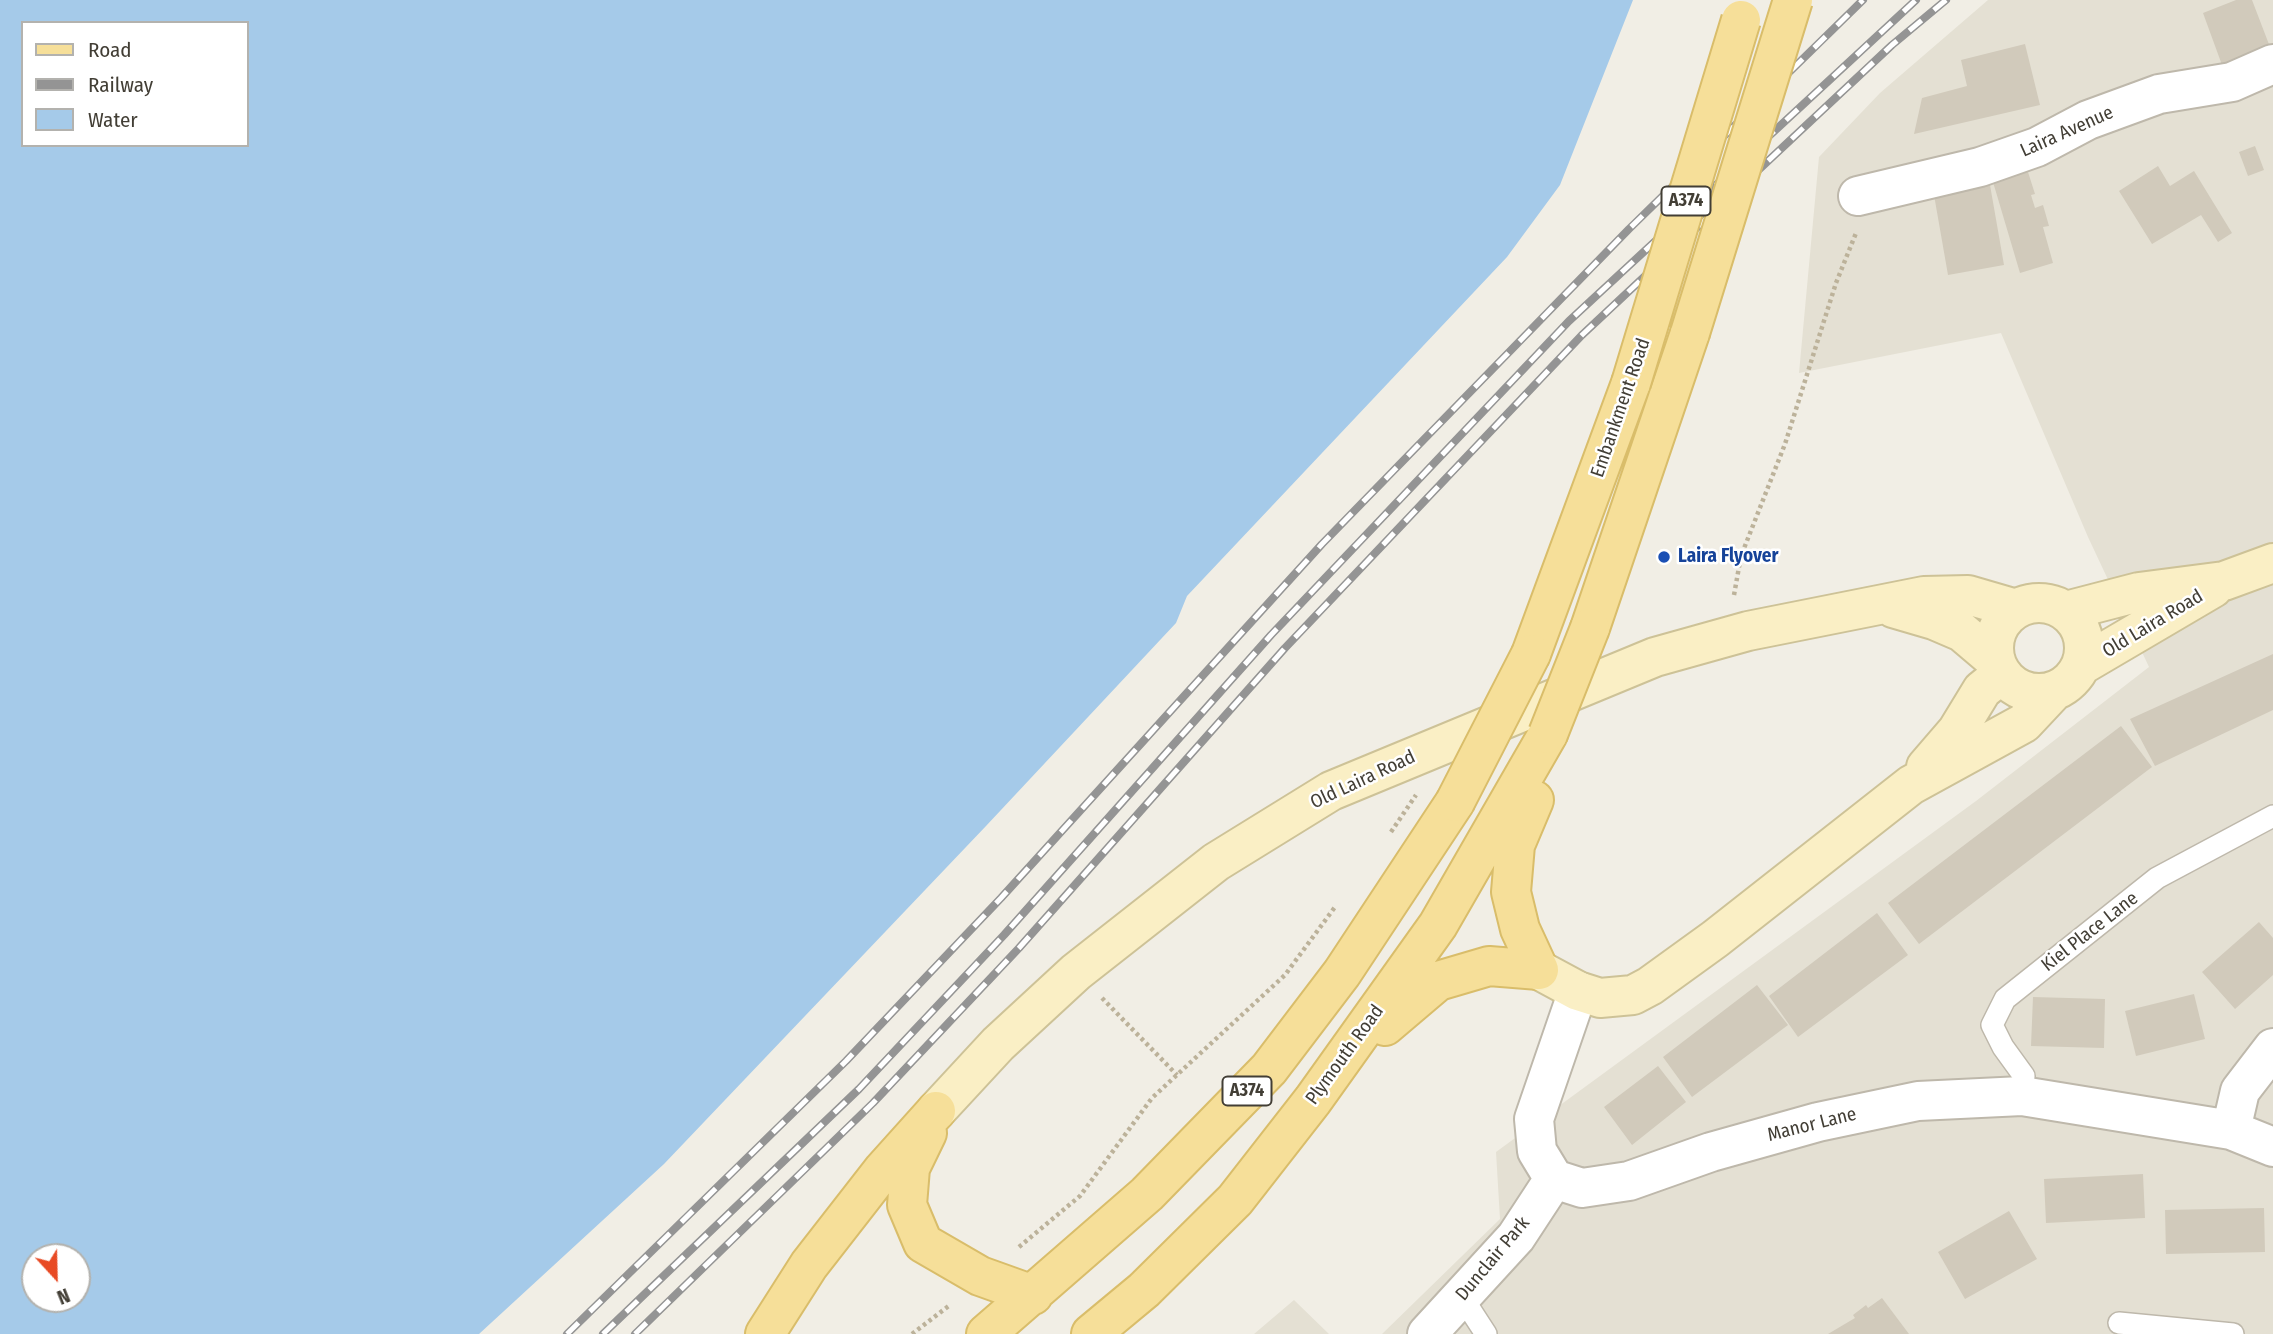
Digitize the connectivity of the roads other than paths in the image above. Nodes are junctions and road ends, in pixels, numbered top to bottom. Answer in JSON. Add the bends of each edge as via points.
{"nodes":[{"id":1,"x":1793,"y":0,"type":"edge"},
{"id":2,"x":1744,"y":10,"type":"edge"},
{"id":3,"x":2273,"y":64,"type":"edge"},
{"id":4,"x":1865,"y":195,"type":"road end"},
{"id":5,"x":2273,"y":563,"type":"edge"},
{"id":6,"x":2224,"y":581,"type":"junction"},
{"id":7,"x":1877,"y":604,"type":"junction"},
{"id":8,"x":2016,"y":609,"type":"junction"},
{"id":9,"x":2066,"y":611,"type":"junction"},
{"id":10,"x":2082,"y":665,"type":"junction"},
{"id":11,"x":1998,"y":667,"type":"junction"},
{"id":12,"x":2054,"y":691,"type":"junction"},
{"id":13,"x":1546,"y":739,"type":"junction"},
{"id":14,"x":1911,"y":785,"type":"junction"},
{"id":15,"x":2273,"y":816,"type":"edge"},
{"id":16,"x":1539,"y":970,"type":"junction"},
{"id":17,"x":1578,"y":991,"type":"junction"},
{"id":18,"x":2273,"y":1048,"type":"edge"},
{"id":19,"x":2022,"y":1096,"type":"junction"},
{"id":20,"x":1313,"y":1100,"type":"junction"},
{"id":21,"x":936,"y":1111,"type":"junction"},
{"id":22,"x":2231,"y":1130,"type":"junction"},
{"id":23,"x":2273,"y":1147,"type":"edge"},
{"id":24,"x":1554,"y":1180,"type":"junction"},
{"id":25,"x":1033,"y":1295,"type":"junction"},
{"id":26,"x":1462,"y":1297,"type":"junction"},
{"id":27,"x":2119,"y":1323,"type":"dead end"},
{"id":28,"x":765,"y":1334,"type":"edge"},
{"id":29,"x":986,"y":1334,"type":"edge"},
{"id":30,"x":1091,"y":1334,"type":"edge"},
{"id":31,"x":1427,"y":1334,"type":"edge"},
{"id":32,"x":1486,"y":1334,"type":"edge"},
{"id":33,"x":2234,"y":1334,"type":"edge"}],
"edges":[{"from":1,"to":13,"type":"main road","number":"A374","bridge":true,"via":[[1690,333],[1590,628]]},
{"from":2,"to":25,"type":"main road","name":"Embankment Road","number":"A374","bridge":true,"via":[[1631,383],[1531,654],[1455,802],[1342,973],[1269,1069],[1147,1194]]},
{"from":3,"to":4,"type":"street","name":"Laira Avenue","via":[[2232,82],[2159,94],[1980,167]]},
{"from":5,"to":6,"type":"main road","name":"Old Laira Road"},
{"from":6,"to":9,"type":"main road","name":"Old Laira Road","via":[[2139,592]]},
{"from":6,"to":10,"type":"main road","name":"Old Laira Road"},
{"from":7,"to":8,"type":"main road","name":"Old Laira Road","via":[[1968,595]]},
{"from":7,"to":11,"type":"main road","name":"Old Laira Road","via":[[1962,632]]},
{"from":7,"to":21,"type":"main road","name":"Old Laira Road","via":[[1655,657],[1331,791],[1216,862],[1076,972],[998,1044]]},
{"from":8,"to":9,"type":"main road","via":[[2041,602]]},
{"from":8,"to":11,"type":"main road","via":[[1997,631]]},
{"from":9,"to":10,"type":"main road","via":[[2083,635]]},
{"from":10,"to":12,"type":"main road","via":[[2075,677]]},
{"from":11,"to":12,"type":"main road","via":[[2025,691]]},
{"from":11,"to":14,"type":"main road","via":[[1957,731]]},
{"from":12,"to":14,"type":"main road","via":[[2024,723]]},
{"from":13,"to":16,"type":"main road","via":[[1541,783],[1515,845],[1511,892],[1520,929]]},
{"from":13,"to":20,"type":"main road","name":"Plymouth Road","number":"A374","via":[[1438,925]]},
{"from":14,"to":17,"type":"main road","via":[[1666,977],[1618,998]]},
{"from":15,"to":19,"type":"lane","name":"Kiel Place Lane","via":[[2157,878],[2005,999],[1992,1025],[2024,1076]]},
{"from":16,"to":17,"type":"main road"},
{"from":16,"to":20,"type":"main road","via":[[1489,967],[1438,981],[1394,1017]]},
{"from":17,"to":24,"type":"street","via":[[1534,1119],[1537,1151]]},
{"from":18,"to":22,"type":"street","via":[[2240,1091]]},
{"from":19,"to":22,"type":"street","name":"Manor Lane"},
{"from":19,"to":24,"type":"street","name":"Manor Lane","via":[[1918,1101],[1818,1122],[1629,1181],[1582,1188]]},
{"from":20,"to":30,"type":"main road","name":"Plymouth Road","number":"A374","via":[[1235,1200],[1144,1290]]},
{"from":21,"to":25,"type":"main road","via":[[910,1168],[907,1205],[923,1243],[980,1276]]},
{"from":21,"to":28,"type":"main road","via":[[809,1265]]},
{"from":22,"to":23,"type":"street","name":"Manor Lane"},
{"from":24,"to":26,"type":"street","name":"Dunclair Park","via":[[1517,1237]]},
{"from":25,"to":29,"type":"main road","number":"A374"},
{"from":26,"to":31,"type":"street","name":"Dunclair Park"},
{"from":26,"to":32,"type":"lane"},
{"from":27,"to":33,"type":"lane"}]}
